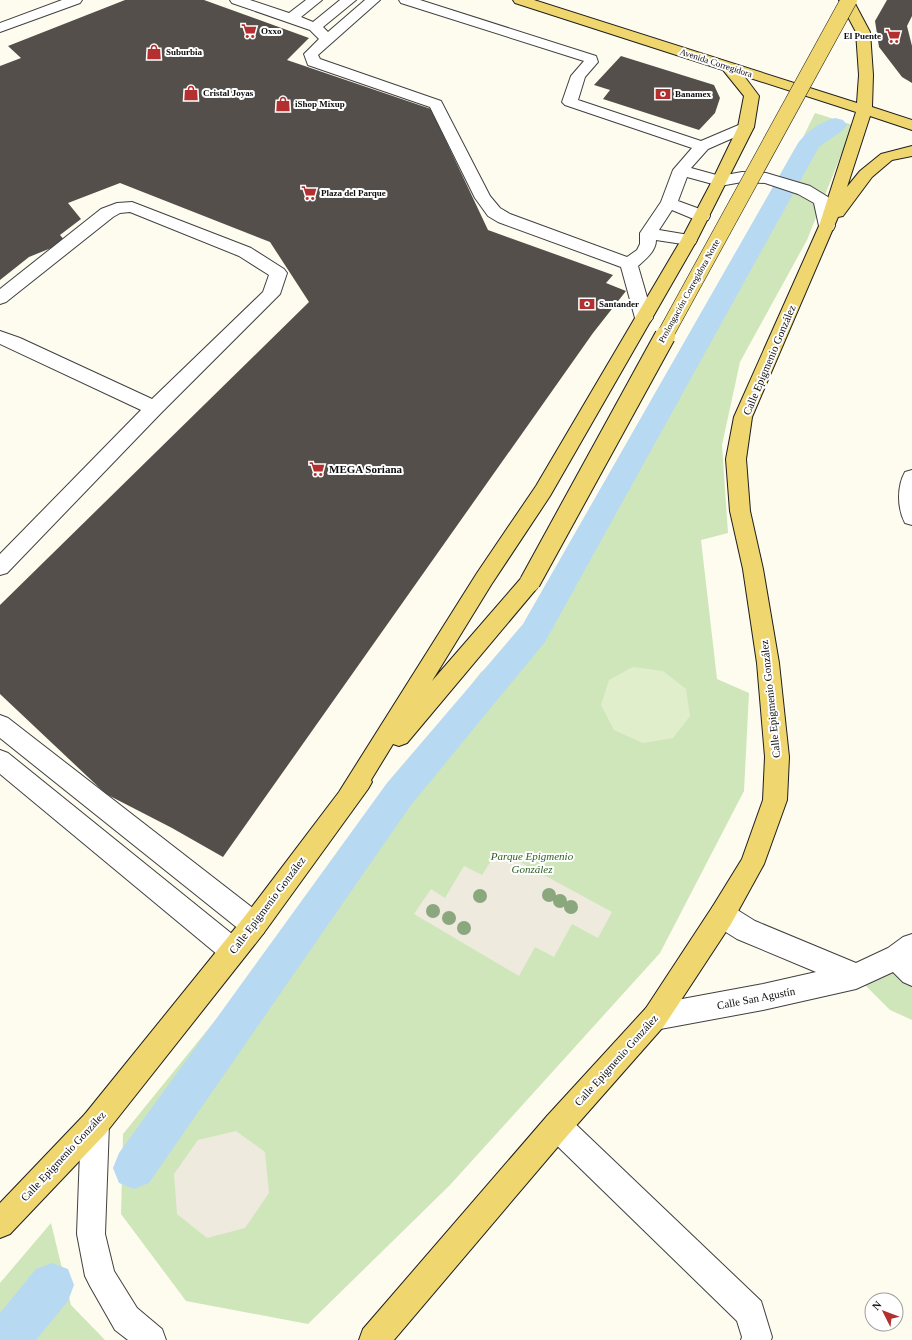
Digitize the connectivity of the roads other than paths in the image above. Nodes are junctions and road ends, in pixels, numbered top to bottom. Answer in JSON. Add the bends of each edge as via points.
{"nodes":[{"id":1,"x":75,"y":0,"type":"edge"},
{"id":2,"x":236,"y":0,"type":"edge"},
{"id":3,"x":315,"y":0,"type":"edge"},
{"id":4,"x":349,"y":0,"type":"edge"},
{"id":5,"x":372,"y":0,"type":"edge"},
{"id":6,"x":406,"y":0,"type":"edge"},
{"id":7,"x":520,"y":0,"type":"edge"},
{"id":8,"x":846,"y":0,"type":"edge"},
{"id":9,"x":849,"y":0,"type":"edge"},
{"id":10,"x":532,"y":2,"type":"edge"},
{"id":11,"x":290,"y":19,"type":"junction"},
{"id":12,"x":0,"y":28,"type":"edge"},
{"id":13,"x":321,"y":33,"type":"junction"},
{"id":14,"x":728,"y":66,"type":"junction"},
{"id":15,"x":864,"y":110,"type":"junction"},
{"id":16,"x":912,"y":125,"type":"edge"},
{"id":17,"x":746,"y":127,"type":"junction"},
{"id":18,"x":702,"y":146,"type":"junction"},
{"id":19,"x":912,"y":151,"type":"edge"},
{"id":20,"x":681,"y":170,"type":"junction"},
{"id":21,"x":720,"y":181,"type":"junction"},
{"id":22,"x":668,"y":203,"type":"junction"},
{"id":23,"x":702,"y":216,"type":"junction"},
{"id":24,"x":827,"y":226,"type":"junction"},
{"id":25,"x":648,"y":233,"type":"junction"},
{"id":26,"x":689,"y":240,"type":"junction"},
{"id":27,"x":629,"y":264,"type":"junction"},
{"id":28,"x":0,"y":298,"type":"edge"},
{"id":29,"x":644,"y":318,"type":"junction"},
{"id":30,"x":0,"y":337,"type":"edge"},
{"id":31,"x":154,"y":408,"type":"junction"},
{"id":32,"x":912,"y":477,"type":"edge"},
{"id":33,"x":912,"y":517,"type":"edge"},
{"id":34,"x":0,"y":567,"type":"edge"},
{"id":35,"x":530,"y":582,"type":"joint"},
{"id":36,"x":0,"y":725,"type":"edge"},
{"id":37,"x":0,"y":760,"type":"edge"},
{"id":38,"x":350,"y":793,"type":"junction"},
{"id":39,"x":722,"y":915,"type":"junction"},
{"id":40,"x":254,"y":925,"type":"junction"},
{"id":41,"x":233,"y":951,"type":"junction"},
{"id":42,"x":907,"y":959,"type":"edge"},
{"id":43,"x":856,"y":976,"type":"junction"},
{"id":44,"x":655,"y":1017,"type":"junction"},
{"id":45,"x":94,"y":1124,"type":"junction"},
{"id":46,"x":557,"y":1126,"type":"junction"},
{"id":47,"x":0,"y":1224,"type":"edge"},
{"id":48,"x":151,"y":1340,"type":"edge"},
{"id":49,"x":374,"y":1340,"type":"edge"},
{"id":50,"x":756,"y":1340,"type":"edge"}],
"edges":[{"from":1,"to":12,"type":"street"},
{"from":2,"to":11,"type":"street"},
{"from":3,"to":11,"type":"street"},
{"from":4,"to":13,"type":"street"},
{"from":5,"to":13,"type":"street"},
{"from":6,"to":18,"type":"street","via":[[587,57],[591,62],[578,76],[570,102]]},
{"from":7,"to":10,"type":"main road","name":"Avenida Corregidora"},
{"from":8,"to":15,"type":"main road","name":"Calle Epigmenio González","via":[[863,32],[866,75]]},
{"from":9,"to":35,"type":"main road","name":"Prolongación Corregidora Norte","bridge":true},
{"from":10,"to":14,"type":"main road","name":"Avenida Corregidora"},
{"from":11,"to":13,"type":"street"},
{"from":13,"to":27,"type":"street","via":[[311,54],[313,62],[436,104],[483,198],[494,212],[504,218]]},
{"from":14,"to":15,"type":"main road","name":"Avenida Corregidora"},
{"from":14,"to":17,"type":"main road","via":[[752,96]]},
{"from":15,"to":16,"type":"main road","name":"Avenida Corregidora"},
{"from":15,"to":24,"type":"main road","name":"Calle Epigmenio González"},
{"from":17,"to":18,"type":"street"},
{"from":17,"to":21,"type":"main road"},
{"from":18,"to":20,"type":"street"},
{"from":19,"to":24,"type":"main road","via":[[887,157],[866,174]]},
{"from":20,"to":21,"type":"street"},
{"from":20,"to":22,"type":"street"},
{"from":21,"to":23,"type":"main road"},
{"from":21,"to":24,"type":"street","via":[[742,176],[766,178],[804,190],[822,202]]},
{"from":22,"to":23,"type":"street"},
{"from":22,"to":25,"type":"street"},
{"from":23,"to":26,"type":"main road"},
{"from":24,"to":39,"type":"main road","name":"Calle Epigmenio González","via":[[744,417],[736,459],[740,510],[753,569],[768,663],[777,757],[775,800],[752,864]]},
{"from":25,"to":26,"type":"street"},
{"from":25,"to":27,"type":"street","via":[[648,244],[643,253]]},
{"from":26,"to":29,"type":"main road"},
{"from":27,"to":29,"type":"street"},
{"from":28,"to":31,"type":"street","via":[[106,213],[117,208],[132,207],[245,252],[278,273],[271,294]]},
{"from":29,"to":38,"type":"main road","via":[[543,491],[484,579]]},
{"from":30,"to":31,"type":"street"},
{"from":31,"to":34,"type":"street"},
{"from":32,"to":33,"type":"street","via":[[909,486]]},
{"from":35,"to":38,"type":"main road","name":"Calle Epigmenio González"},
{"from":36,"to":40,"type":"street"},
{"from":37,"to":41,"type":"street"},
{"from":38,"to":40,"type":"main road","name":"Calle Epigmenio González"},
{"from":39,"to":43,"type":"street","via":[[746,930]]},
{"from":39,"to":44,"type":"main road","name":"Calle Epigmenio González"},
{"from":40,"to":41,"type":"main road","name":"Calle Epigmenio González"},
{"from":41,"to":45,"type":"main road","name":"Calle Epigmenio González"},
{"from":42,"to":43,"type":"street","name":"Calle San Agustín"},
{"from":43,"to":44,"type":"street","name":"Calle San Agustín"},
{"from":44,"to":46,"type":"main road","name":"Calle Epigmenio González"},
{"from":45,"to":47,"type":"main road","name":"Calle Epigmenio González"},
{"from":45,"to":48,"type":"street","via":[[91,1234],[100,1276],[126,1319]]},
{"from":46,"to":49,"type":"main road","name":"Calle Epigmenio González"},
{"from":46,"to":50,"type":"street","via":[[750,1312]]}]}
